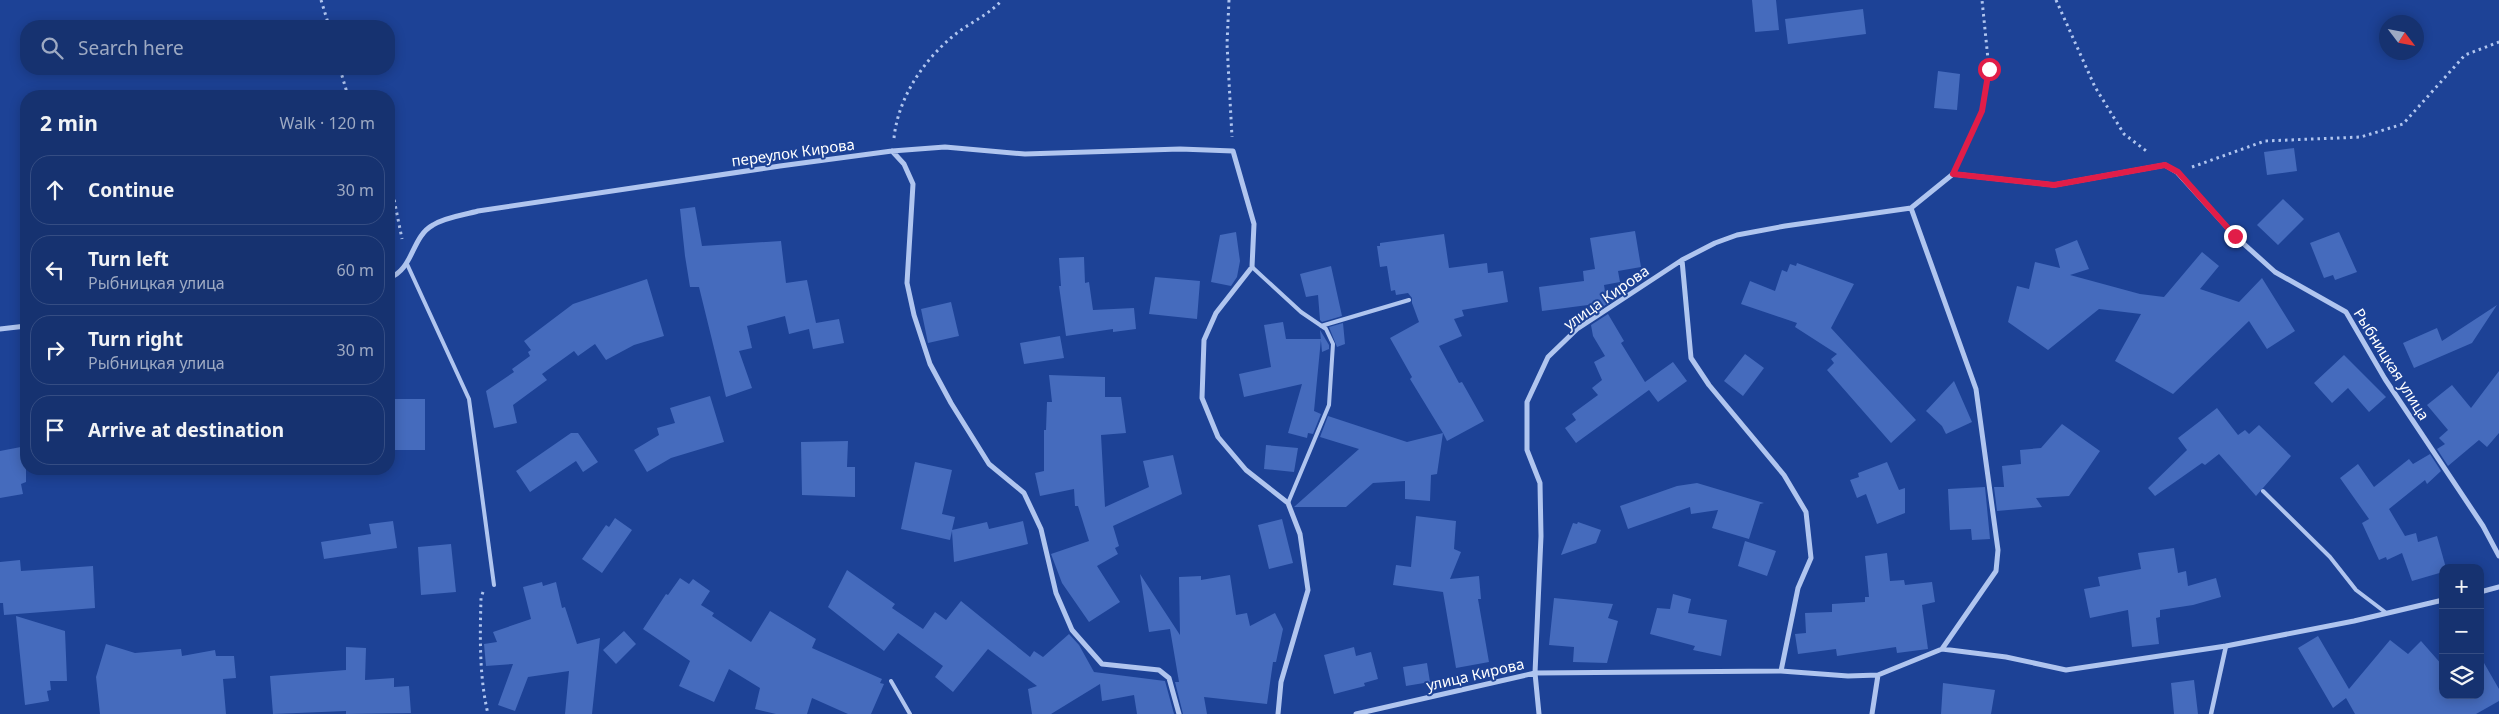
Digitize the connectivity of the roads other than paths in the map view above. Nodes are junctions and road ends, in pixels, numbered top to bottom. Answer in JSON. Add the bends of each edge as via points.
{"nodes":[{"id":1,"x":892,"y":152,"type":"junction"},
{"id":2,"x":1911,"y":208,"type":"junction"},
{"id":3,"x":1682,"y":260,"type":"junction"},
{"id":4,"x":407,"y":264,"type":"junction"},
{"id":5,"x":1252,"y":267,"type":"junction"},
{"id":6,"x":395,"y":273,"type":"edge"},
{"id":7,"x":1409,"y":300,"type":"dead end"},
{"id":8,"x":1321,"y":326,"type":"junction"},
{"id":9,"x":20,"y":327,"type":"edge"},
{"id":10,"x":0,"y":329,"type":"edge"},
{"id":11,"x":2263,"y":491,"type":"dead end"},
{"id":12,"x":1288,"y":503,"type":"junction"},
{"id":13,"x":2499,"y":556,"type":"edge"},
{"id":14,"x":494,"y":585,"type":"dead end"},
{"id":15,"x":2499,"y":588,"type":"edge"},
{"id":16,"x":2484,"y":591,"type":"edge"},
{"id":17,"x":2439,"y":601,"type":"edge"},
{"id":18,"x":2385,"y":612,"type":"junction"},
{"id":19,"x":2226,"y":646,"type":"junction"},
{"id":20,"x":1942,"y":649,"type":"junction"},
{"id":21,"x":1782,"y":671,"type":"junction"},
{"id":22,"x":1536,"y":673,"type":"junction"},
{"id":23,"x":1878,"y":675,"type":"junction"},
{"id":24,"x":891,"y":681,"type":"dead end"},
{"id":25,"x":910,"y":714,"type":"edge"},
{"id":26,"x":1179,"y":714,"type":"edge"},
{"id":27,"x":1278,"y":714,"type":"edge"},
{"id":28,"x":1356,"y":714,"type":"edge"},
{"id":29,"x":1539,"y":714,"type":"edge"},
{"id":30,"x":1872,"y":714,"type":"edge"},
{"id":31,"x":2211,"y":714,"type":"edge"}],
"edges":[{"from":1,"to":4,"type":"street","name":"переулок Кирова","via":[[478,211],[433,225],[420,237]]},
{"from":1,"to":5,"type":"street","name":"переулок Кирова","via":[[945,147],[1025,154],[1180,149],[1233,151],[1254,224]]},
{"from":1,"to":26,"type":"street","via":[[904,164],[913,184],[907,283],[930,364],[989,464],[1024,493],[1041,529],[1056,593],[1072,630],[1102,664],[1159,670],[1169,678]]},
{"from":2,"to":3,"type":"street","name":"улица Кирова","via":[[1737,234]]},
{"from":2,"to":13,"type":"street","name":"Рыбницкая улица","via":[[1953,174],[2054,185],[2165,165],[2178,172],[2235,236],[2275,272],[2346,312],[2385,379],[2483,526]]},
{"from":2,"to":20,"type":"street","via":[[1976,389],[1998,550],[1996,571]]},
{"from":3,"to":21,"type":"street","via":[[1691,358],[1709,385],[1784,475],[1806,512],[1811,558],[1798,588]]},
{"from":3,"to":22,"type":"street","name":"улица Кирова","via":[[1577,329],[1548,357],[1527,402],[1527,450],[1540,483]]},
{"from":4,"to":6,"type":"street","name":"переулок Кирова"},
{"from":4,"to":14,"type":"lane","via":[[469,399]]},
{"from":5,"to":8,"type":"lane"},
{"from":5,"to":12,"type":"street","via":[[1216,313],[1204,340],[1202,398],[1218,437],[1246,470]]},
{"from":7,"to":8,"type":"lane"},
{"from":8,"to":12,"type":"lane","via":[[1333,344],[1330,405]]},
{"from":9,"to":10,"type":"street"},
{"from":11,"to":18,"type":"lane","via":[[2330,557],[2356,590]]},
{"from":12,"to":27,"type":"street","via":[[1300,534],[1308,590],[1281,682]]},
{"from":15,"to":16,"type":"street"},
{"from":17,"to":18,"type":"street"},
{"from":18,"to":19,"type":"street"},
{"from":19,"to":20,"type":"street","via":[[2066,670],[2006,657]]},
{"from":19,"to":31,"type":"street"},
{"from":20,"to":23,"type":"street"},
{"from":21,"to":22,"type":"street"},
{"from":21,"to":23,"type":"street"},
{"from":22,"to":28,"type":"street","name":"улица Кирова"},
{"from":22,"to":29,"type":"street"},
{"from":23,"to":30,"type":"street"},
{"from":24,"to":25,"type":"lane"}]}
